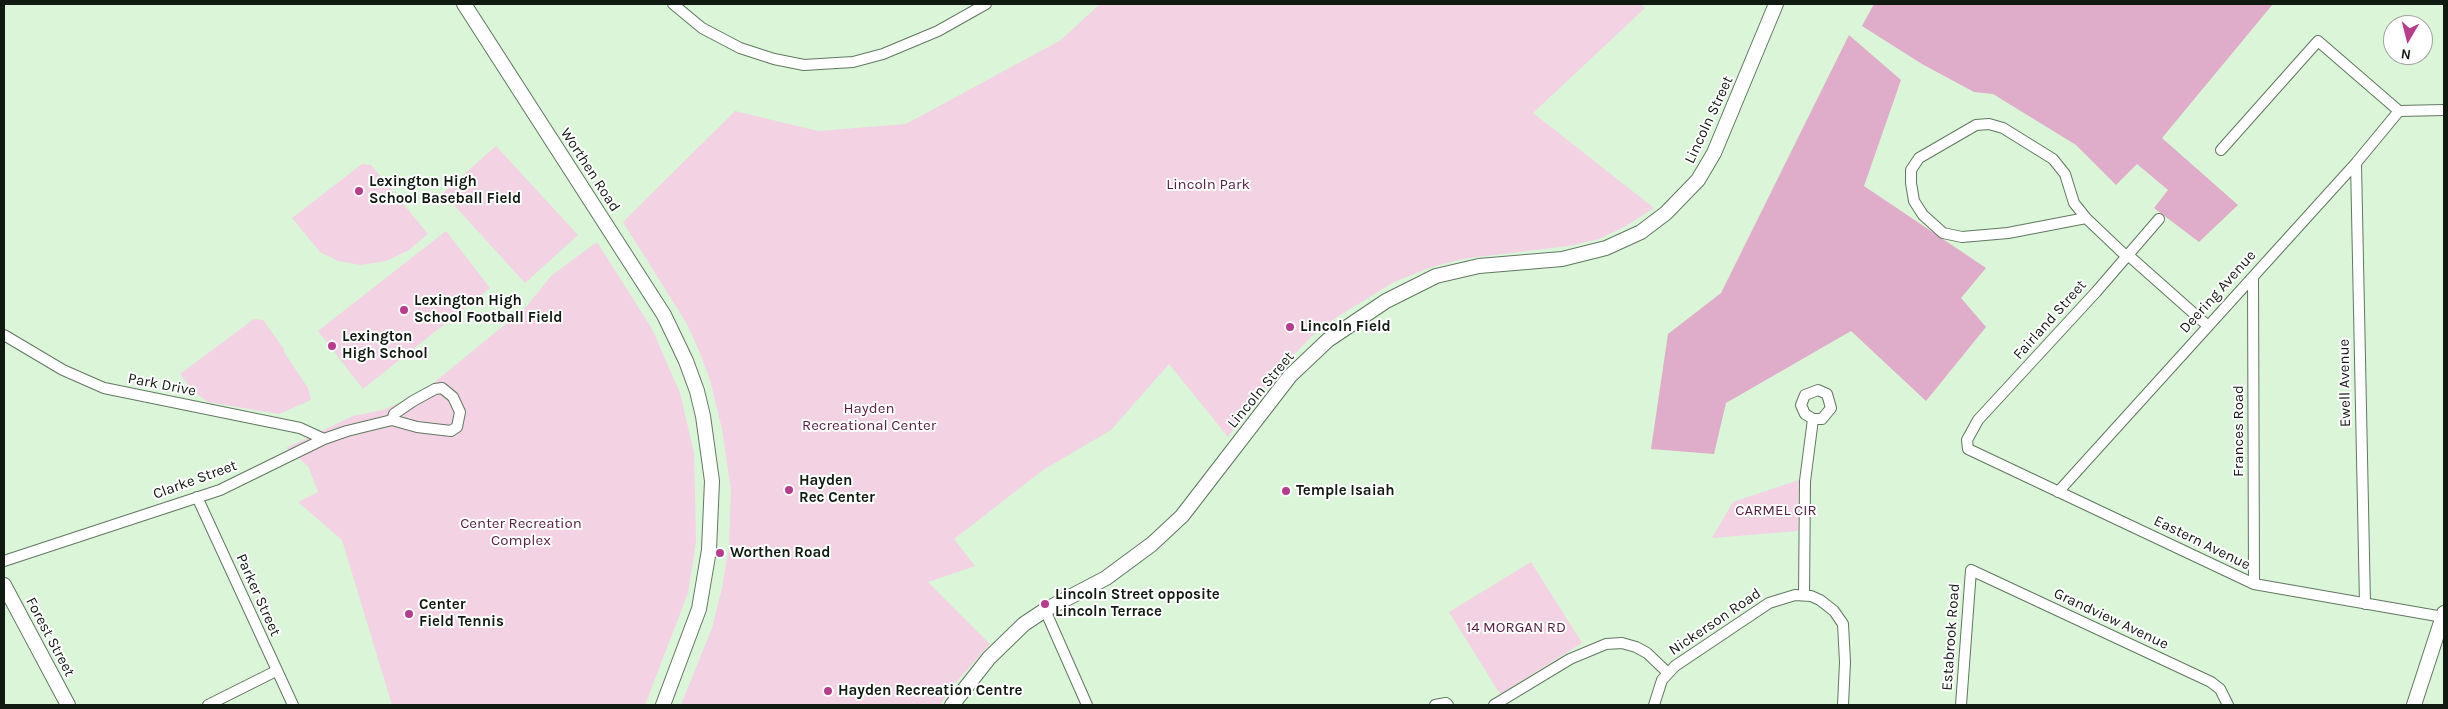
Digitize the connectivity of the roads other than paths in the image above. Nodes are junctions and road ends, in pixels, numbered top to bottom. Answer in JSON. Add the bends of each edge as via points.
{"nodes":[{"id":1,"x":464,"y":4,"type":"edge"},
{"id":2,"x":673,"y":4,"type":"edge"},
{"id":3,"x":986,"y":4,"type":"edge"},
{"id":4,"x":1776,"y":4,"type":"edge"},
{"id":5,"x":2444,"y":110,"type":"edge"},
{"id":6,"x":2399,"y":112,"type":"junction"},
{"id":7,"x":2221,"y":150,"type":"dead end"},
{"id":8,"x":2356,"y":163,"type":"junction"},
{"id":9,"x":2086,"y":218,"type":"junction"},
{"id":10,"x":2159,"y":219,"type":"dead end"},
{"id":11,"x":2127,"y":256,"type":"junction"},
{"id":12,"x":2253,"y":277,"type":"junction"},
{"id":13,"x":2208,"y":326,"type":"junction"},
{"id":14,"x":4,"y":336,"type":"edge"},
{"id":15,"x":392,"y":420,"type":"junction"},
{"id":16,"x":1813,"y":420,"type":"dead end"},
{"id":17,"x":324,"y":439,"type":"junction"},
{"id":18,"x":1966,"y":444,"type":"joint"},
{"id":19,"x":2058,"y":492,"type":"junction"},
{"id":20,"x":197,"y":498,"type":"junction"},
{"id":21,"x":4,"y":560,"type":"edge"},
{"id":22,"x":1971,"y":570,"type":"joint"},
{"id":23,"x":2254,"y":584,"type":"junction"},
{"id":24,"x":4,"y":585,"type":"edge"},
{"id":25,"x":1804,"y":595,"type":"junction"},
{"id":26,"x":2365,"y":604,"type":"junction"},
{"id":27,"x":1045,"y":610,"type":"junction"},
{"id":28,"x":2444,"y":615,"type":"edge"},
{"id":29,"x":276,"y":671,"type":"junction"},
{"id":30,"x":1668,"y":673,"type":"junction"},
{"id":31,"x":68,"y":705,"type":"edge"},
{"id":32,"x":208,"y":705,"type":"edge"},
{"id":33,"x":292,"y":705,"type":"edge"},
{"id":34,"x":662,"y":705,"type":"edge"},
{"id":35,"x":952,"y":705,"type":"edge"},
{"id":36,"x":1087,"y":705,"type":"edge"},
{"id":37,"x":1435,"y":705,"type":"edge"},
{"id":38,"x":1448,"y":705,"type":"edge"},
{"id":39,"x":1494,"y":705,"type":"edge"},
{"id":40,"x":1654,"y":705,"type":"edge"},
{"id":41,"x":1844,"y":705,"type":"edge"},
{"id":42,"x":1961,"y":705,"type":"edge"},
{"id":43,"x":2228,"y":705,"type":"edge"},
{"id":44,"x":2414,"y":705,"type":"edge"}],
"edges":[{"from":1,"to":34,"type":"street","name":"Worthen Road","via":[[664,315],[696,391],[703,416],[712,481],[709,550],[699,609]]},
{"from":2,"to":3,"type":"street","via":[[702,28],[740,48],[804,65],[853,62],[883,54]]},
{"from":4,"to":27,"type":"street","name":"Lincoln Street","via":[[1714,153],[1698,180],[1666,213],[1641,232],[1606,248],[1562,259],[1479,266],[1436,276],[1386,301],[1328,340],[1290,376],[1197,499],[1152,544],[1106,578]]},
{"from":5,"to":6,"type":"street"},
{"from":6,"to":7,"type":"street","via":[[2318,41]]},
{"from":6,"to":8,"type":"street","name":"Deering Avenue"},
{"from":8,"to":12,"type":"street","name":"Deering Avenue"},
{"from":8,"to":26,"type":"street","name":"Ewell Avenue"},
{"from":9,"to":9,"type":"street","via":[[2074,203],[2065,174],[2053,159],[2003,128],[1989,124],[1976,124],[1959,133],[1919,158],[1911,170],[1914,201],[1923,215],[1943,233],[1962,237],[2008,233]]},
{"from":9,"to":11,"type":"street"},
{"from":10,"to":11,"type":"street","name":"Fairland Street"},
{"from":11,"to":13,"type":"street"},
{"from":11,"to":18,"type":"street","name":"Fairland Street","via":[[1978,420]]},
{"from":12,"to":13,"type":"street","name":"Deering Avenue"},
{"from":12,"to":23,"type":"street","name":"Frances Road"},
{"from":13,"to":19,"type":"street","name":"Deering Avenue"},
{"from":14,"to":17,"type":"street","name":"Park Drive","via":[[63,370],[104,388],[300,428]]},
{"from":15,"to":15,"type":"street","name":"Clarke Street","via":[[451,431],[457,427],[460,412],[454,397],[442,388],[412,402],[394,414]]},
{"from":15,"to":17,"type":"street","name":"Clarke Street"},
{"from":16,"to":25,"type":"street","via":[[1805,481]]},
{"from":17,"to":20,"type":"street","name":"Clarke Street"},
{"from":18,"to":19,"type":"street","name":"Eastern Avenue","via":[[1968,450]]},
{"from":19,"to":23,"type":"street","name":"Eastern Avenue"},
{"from":20,"to":21,"type":"street","name":"Clarke Street"},
{"from":20,"to":29,"type":"street","name":"Parker Street"},
{"from":22,"to":42,"type":"street","name":"Estabrook Road"},
{"from":22,"to":43,"type":"street","name":"Grandview Avenue","via":[[2211,682],[2220,689]]},
{"from":23,"to":26,"type":"street","name":"Eastern Avenue"},
{"from":24,"to":31,"type":"street","name":"Forest Street"},
{"from":25,"to":30,"type":"street","name":"Nickerson Road","via":[[1786,596],[1769,602]]},
{"from":25,"to":41,"type":"street","name":"Nickerson Road","via":[[1827,604],[1843,624]]},
{"from":26,"to":28,"type":"street","name":"Eastern Avenue"},
{"from":27,"to":35,"type":"street","name":"Lincoln Street","via":[[1003,642]]},
{"from":27,"to":36,"type":"street"},
{"from":28,"to":44,"type":"street"},
{"from":29,"to":32,"type":"street"},
{"from":29,"to":33,"type":"street","name":"Parker Street"},
{"from":30,"to":39,"type":"street","via":[[1642,650],[1622,643],[1606,644],[1570,659]]},
{"from":30,"to":40,"type":"street","name":"Nickerson Road","via":[[1658,689]]},
{"from":37,"to":38,"type":"street"}]}
